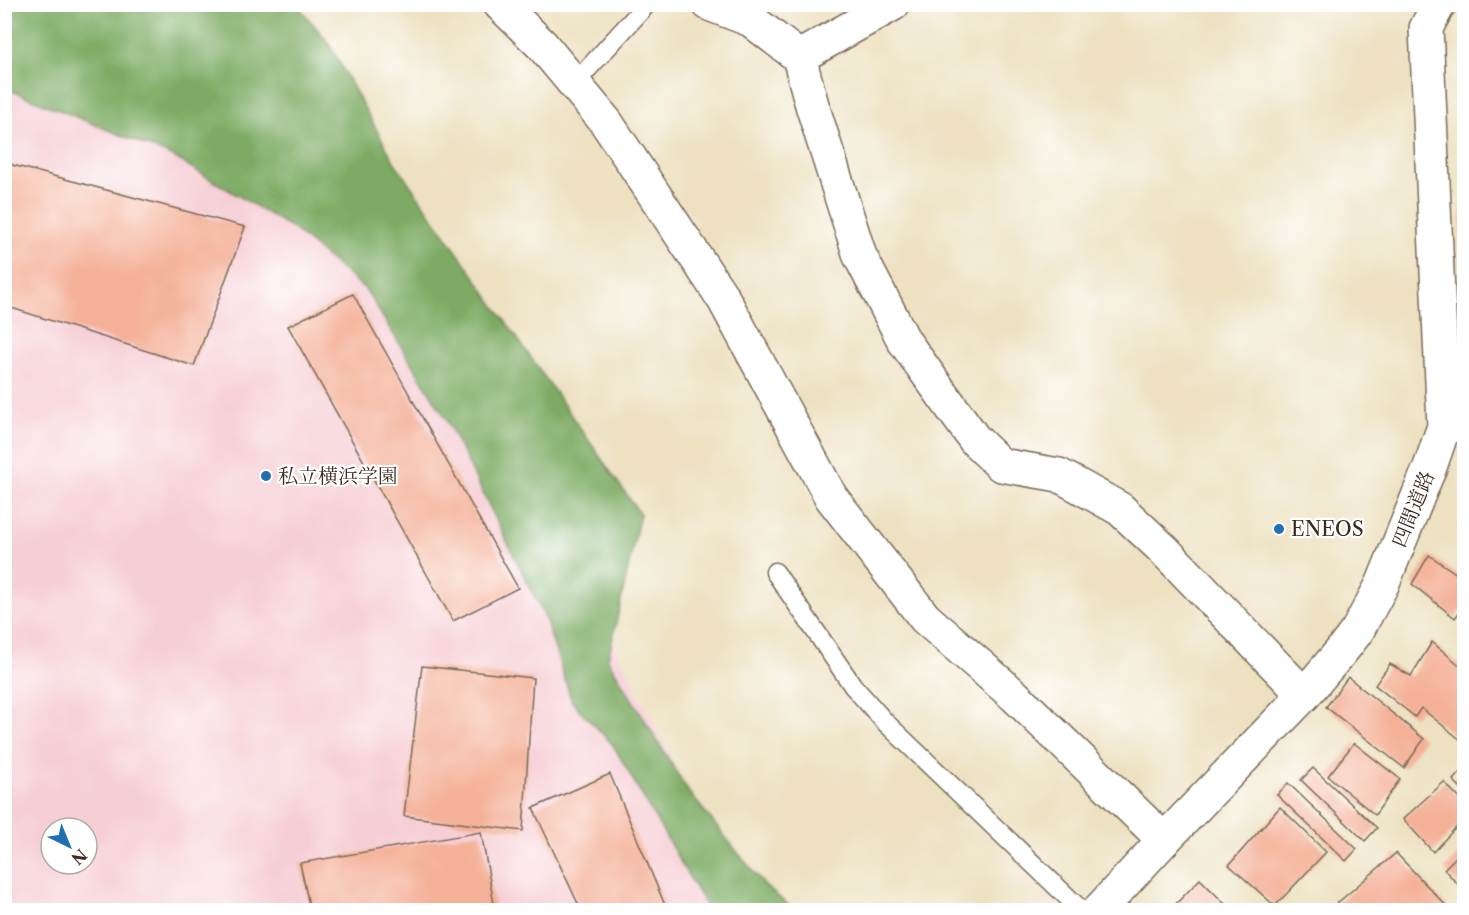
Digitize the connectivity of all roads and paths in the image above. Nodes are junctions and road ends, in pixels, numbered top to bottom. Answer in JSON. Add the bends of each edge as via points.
{"nodes":[{"id":1,"x":500,"y":4,"type":"edge"},
{"id":2,"x":647,"y":4,"type":"edge"},
{"id":3,"x":709,"y":4,"type":"edge"},
{"id":4,"x":892,"y":4,"type":"edge"},
{"id":5,"x":1438,"y":4,"type":"edge"},
{"id":6,"x":799,"y":57,"type":"junction"},
{"id":7,"x":574,"y":84,"type":"junction"},
{"id":8,"x":775,"y":572,"type":"dead end"},
{"id":9,"x":1304,"y":695,"type":"junction"},
{"id":10,"x":1164,"y":840,"type":"junction"},
{"id":11,"x":1081,"y":910,"type":"edge"},
{"id":12,"x":1099,"y":910,"type":"edge"}],
"edges":[{"from":1,"to":7,"type":"street"},
{"from":2,"to":7,"type":"lane"},
{"from":3,"to":6,"type":"street","via":[[751,20]]},
{"from":4,"to":6,"type":"street"},
{"from":5,"to":9,"type":"street","name":"四間道路","via":[[1426,28],[1444,426],[1382,585],[1357,631]]},
{"from":6,"to":9,"type":"street","via":[[860,256],[904,341],[975,440],[1001,465],[1059,475],[1120,509]]},
{"from":7,"to":10,"type":"street","via":[[606,122],[723,298],[831,497],[925,618],[1015,696]]},
{"from":8,"to":11,"type":"lane","via":[[853,686],[884,721]]},
{"from":9,"to":10,"type":"street","name":"四間道路"},
{"from":10,"to":12,"type":"street","name":"四間道路"}]}
